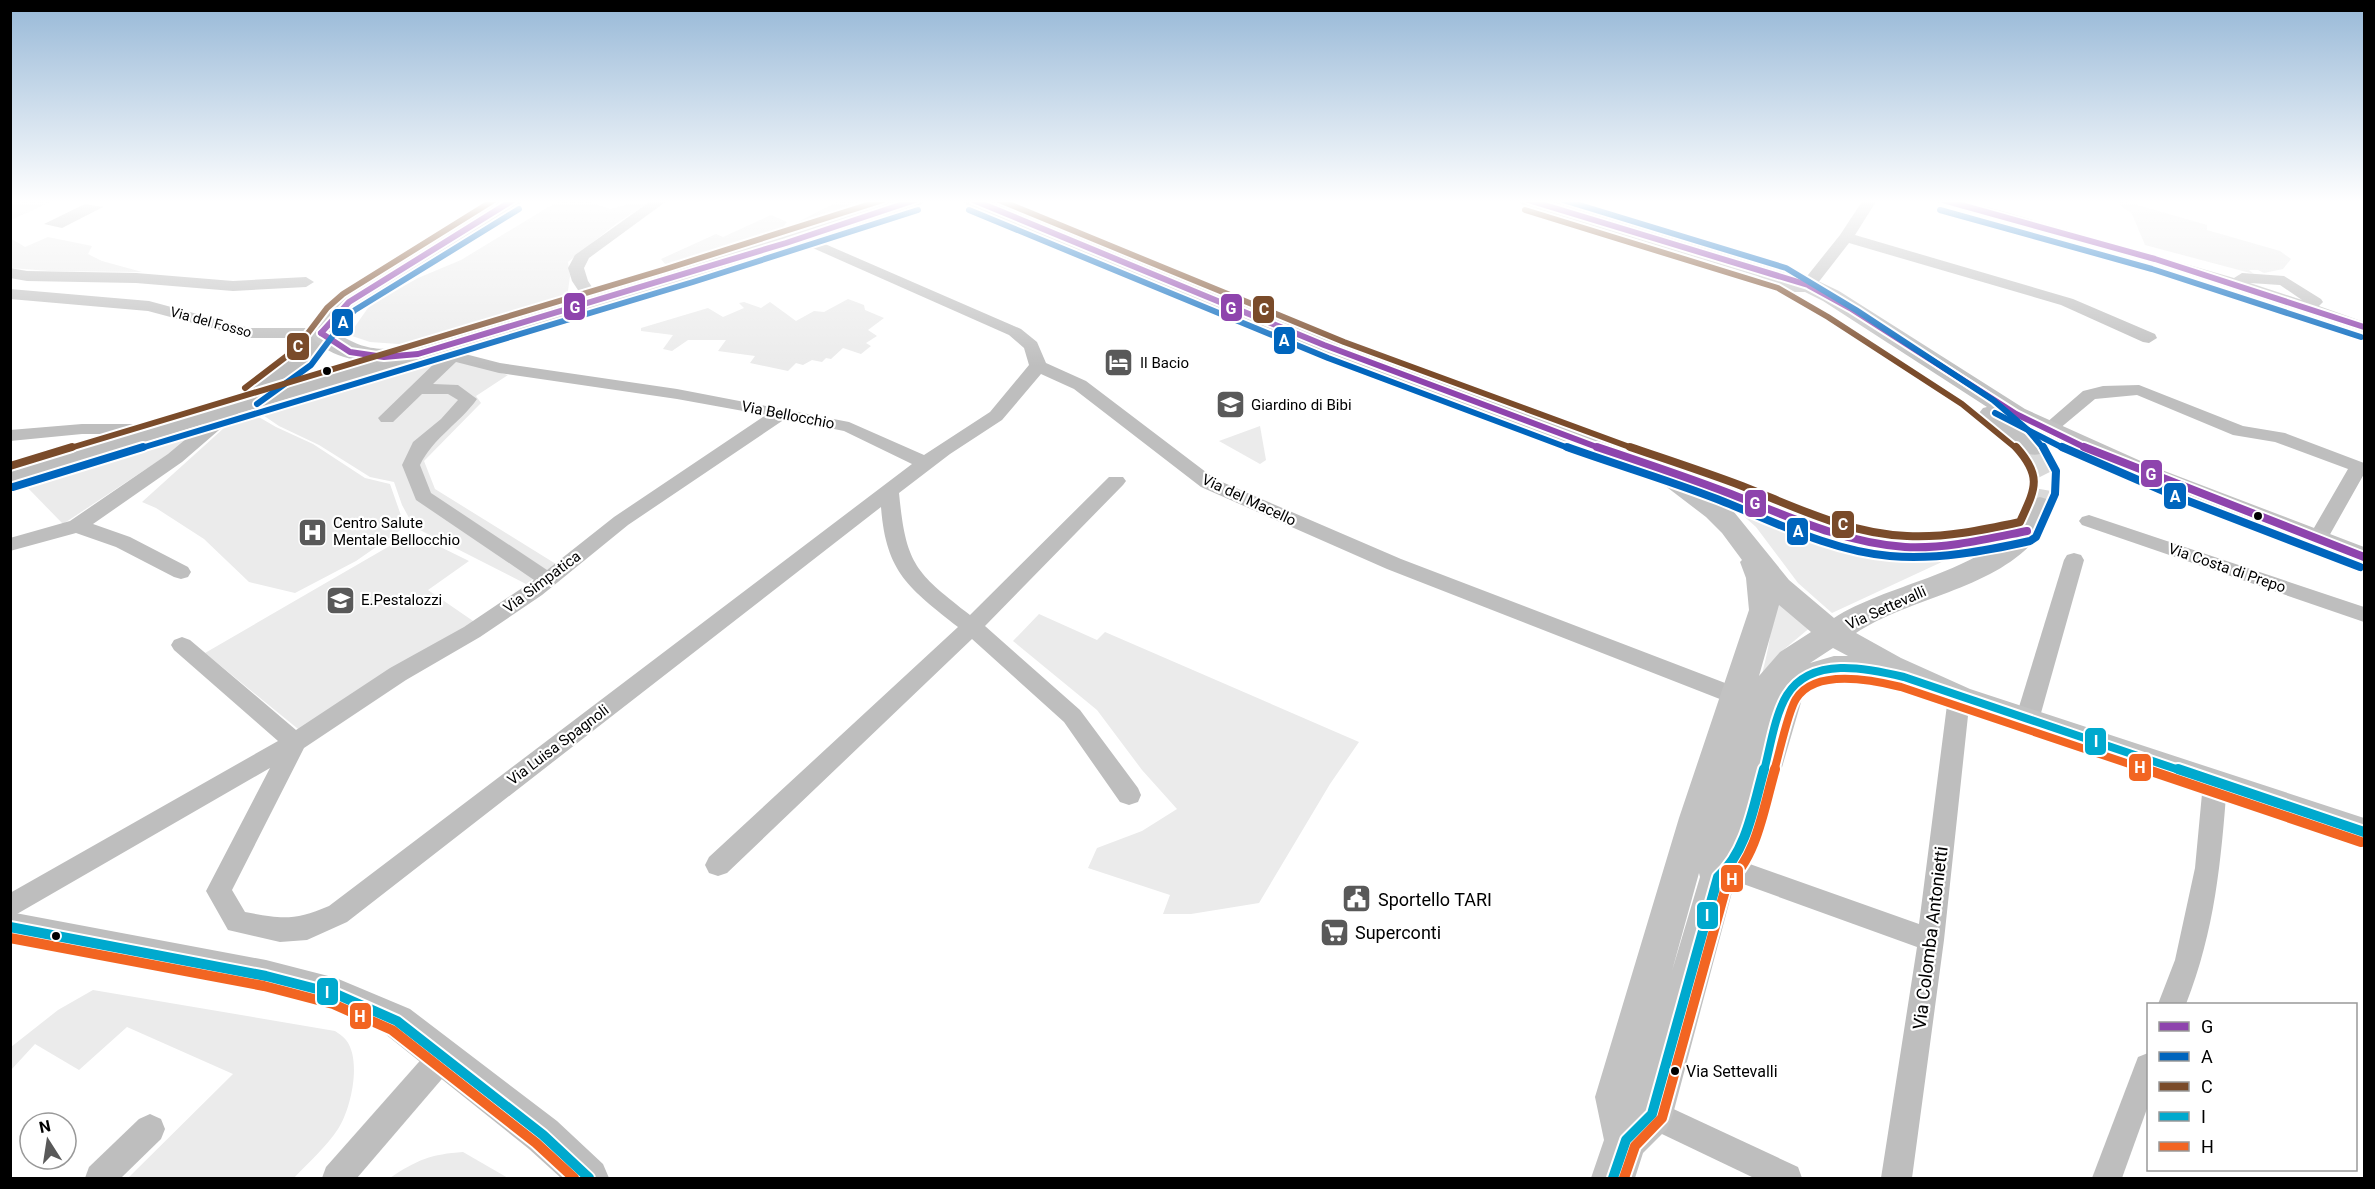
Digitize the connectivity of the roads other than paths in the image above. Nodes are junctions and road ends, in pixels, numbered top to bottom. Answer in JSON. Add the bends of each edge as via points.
{"nodes":[{"id":1,"x":424,"y":255,"type":"edge"},
{"id":2,"x":583,"y":255,"type":"edge"},
{"id":3,"x":745,"y":255,"type":"edge"},
{"id":4,"x":842,"y":255,"type":"edge"},
{"id":5,"x":1104,"y":255,"type":"edge"},
{"id":6,"x":1713,"y":255,"type":"edge"},
{"id":7,"x":1831,"y":255,"type":"edge"},
{"id":8,"x":1909,"y":255,"type":"edge"},
{"id":9,"x":2150,"y":255,"type":"edge"},
{"id":10,"x":10,"y":273,"type":"edge"},
{"id":11,"x":1782,"y":278,"type":"junction"},
{"id":12,"x":306,"y":282,"type":"dead end"},
{"id":13,"x":1808,"y":285,"type":"junction"},
{"id":14,"x":10,"y":294,"type":"edge"},
{"id":15,"x":594,"y":302,"type":"junction"},
{"id":16,"x":2357,"y":324,"type":"edge"},
{"id":17,"x":321,"y":333,"type":"junction"},
{"id":18,"x":2149,"y":338,"type":"dead end"},
{"id":19,"x":435,"y":354,"type":"junction"},
{"id":20,"x":1038,"y":366,"type":"junction"},
{"id":21,"x":417,"y":389,"type":"junction"},
{"id":22,"x":235,"y":407,"type":"junction"},
{"id":23,"x":782,"y":412,"type":"junction"},
{"id":24,"x":387,"y":418,"type":"dead end"},
{"id":25,"x":166,"y":429,"type":"junction"},
{"id":26,"x":10,"y":436,"type":"edge"},
{"id":27,"x":2039,"y":439,"type":"junction"},
{"id":28,"x":925,"y":463,"type":"junction"},
{"id":29,"x":2362,"y":467,"type":"edge"},
{"id":30,"x":1661,"y":470,"type":"junction"},
{"id":31,"x":10,"y":477,"type":"edge"},
{"id":32,"x":1116,"y":481,"type":"dead end"},
{"id":33,"x":889,"y":491,"type":"junction"},
{"id":34,"x":2033,"y":518,"type":"joint"},
{"id":35,"x":2089,"y":521,"type":"dead end"},
{"id":36,"x":77,"y":526,"type":"junction"},
{"id":37,"x":2317,"y":540,"type":"junction"},
{"id":38,"x":10,"y":544,"type":"edge"},
{"id":39,"x":1752,"y":557,"type":"junction"},
{"id":40,"x":2364,"y":557,"type":"edge"},
{"id":41,"x":2074,"y":560,"type":"dead end"},
{"id":42,"x":181,"y":572,"type":"dead end"},
{"id":43,"x":548,"y":580,"type":"junction"},
{"id":44,"x":2361,"y":617,"type":"edge"},
{"id":45,"x":971,"y":627,"type":"junction"},
{"id":46,"x":182,"y":645,"type":"dead end"},
{"id":47,"x":1924,"y":683,"type":"junction"},
{"id":48,"x":1738,"y":697,"type":"junction"},
{"id":49,"x":1959,"y":697,"type":"junction"},
{"id":50,"x":2027,"y":720,"type":"junction"},
{"id":51,"x":295,"y":742,"type":"junction"},
{"id":52,"x":2215,"y":783,"type":"junction"},
{"id":53,"x":1129,"y":795,"type":"dead end"},
{"id":54,"x":2364,"y":832,"type":"edge"},
{"id":55,"x":718,"y":865,"type":"dead end"},
{"id":56,"x":1724,"y":873,"type":"junction"},
{"id":57,"x":219,"y":891,"type":"joint"},
{"id":58,"x":10,"y":907,"type":"edge"},
{"id":59,"x":10,"y":927,"type":"edge"},
{"id":60,"x":1931,"y":940,"type":"junction"},
{"id":61,"x":2173,"y":1003,"type":"edge"},
{"id":62,"x":443,"y":1056,"type":"junction"},
{"id":63,"x":2147,"y":1070,"type":"edge"},
{"id":64,"x":150,"y":1129,"type":"dead end"},
{"id":65,"x":1630,"y":1144,"type":"edge"},
{"id":66,"x":100,"y":1179,"type":"edge"},
{"id":67,"x":337,"y":1179,"type":"edge"},
{"id":68,"x":589,"y":1179,"type":"edge"},
{"id":69,"x":1787,"y":1179,"type":"edge"},
{"id":70,"x":1896,"y":1179,"type":"edge"},
{"id":71,"x":2107,"y":1179,"type":"edge"}],
"edges":[{"from":1,"to":17,"type":"main road","via":[[349,302]]},
{"from":2,"to":15,"type":"street","via":[[576,268]]},
{"from":3,"to":15,"type":"main road"},
{"from":4,"to":20,"type":"street","via":[[1016,332],[1030,342]]},
{"from":5,"to":30,"type":"main road","via":[[1348,355]]},
{"from":6,"to":11,"type":"main road"},
{"from":7,"to":13,"type":"street"},
{"from":8,"to":18,"type":"street","via":[[2067,302]]},
{"from":9,"to":16,"type":"street","via":[[2227,277],[2284,281]]},
{"from":10,"to":12,"type":"street","via":[[233,286]]},
{"from":11,"to":13,"type":"main road"},
{"from":11,"to":27,"type":"main road"},
{"from":13,"to":27,"type":"main road","via":[[2016,414]]},
{"from":14,"to":17,"type":"street","name":"Via del Fosso","via":[[149,306],[249,333]]},
{"from":15,"to":19,"type":"main road"},
{"from":17,"to":19,"type":"main road","via":[[350,352],[384,357]]},
{"from":17,"to":22,"type":"street","via":[[304,357]]},
{"from":19,"to":21,"type":"street"},
{"from":19,"to":22,"type":"street"},
{"from":19,"to":23,"type":"street","name":"Via Bellocchio","via":[[499,368]]},
{"from":20,"to":28,"type":"street","via":[[996,416]]},
{"from":20,"to":48,"type":"street","name":"Via del Macello","via":[[1080,385],[1208,483],[1394,564]]},
{"from":21,"to":24,"type":"street"},
{"from":21,"to":43,"type":"street","via":[[452,389],[468,399],[420,446],[411,465],[423,496]]},
{"from":22,"to":25,"type":"street"},
{"from":22,"to":36,"type":"street","via":[[176,458]]},
{"from":23,"to":28,"type":"street","name":"Via Bellocchio","via":[[849,427]]},
{"from":23,"to":43,"type":"street","name":"Via Simpatica","via":[[621,521]]},
{"from":25,"to":26,"type":"street","via":[[82,429]]},
{"from":25,"to":31,"type":"street"},
{"from":27,"to":29,"type":"street","via":[[2089,395],[2139,390],[2239,431],[2279,437]]},
{"from":27,"to":37,"type":"main road","via":[[2103,455]]},
{"from":28,"to":33,"type":"street"},
{"from":29,"to":37,"type":"street"},
{"from":30,"to":34,"type":"street","name":"Via Settevalli","via":[[1837,533],[1889,544],[1940,546]]},
{"from":30,"to":39,"type":"main road","via":[[1702,497],[1733,529]]},
{"from":32,"to":45,"type":"street"},
{"from":33,"to":45,"type":"street","via":[[901,559],[920,586]]},
{"from":33,"to":57,"type":"street","name":"Via Luisa Spagnoli","via":[[338,914],[307,928],[280,930],[237,922]]},
{"from":34,"to":56,"type":"main road","name":"Via Settevalli","via":[[2008,550],[1959,576],[1853,620],[1791,660],[1767,688],[1716,856]]},
{"from":35,"to":44,"type":"street","name":"Via Costa di Prepo"},
{"from":36,"to":38,"type":"street"},
{"from":36,"to":42,"type":"street","via":[[123,542]]},
{"from":37,"to":40,"type":"main road"},
{"from":39,"to":47,"type":"main road","via":[[1813,619]]},
{"from":39,"to":48,"type":"main road","via":[[1761,578],[1764,610]]},
{"from":41,"to":50,"type":"street"},
{"from":43,"to":51,"type":"street","name":"Via Simpatica"},
{"from":45,"to":53,"type":"street","via":[[1072,716]]},
{"from":45,"to":55,"type":"street"},
{"from":46,"to":51,"type":"street"},
{"from":47,"to":49,"type":"main road"},
{"from":47,"to":56,"type":"main road","via":[[1864,669],[1834,667],[1805,676],[1787,694],[1742,842]]},
{"from":48,"to":65,"type":"main road","via":[[1697,818],[1616,1097]]},
{"from":49,"to":50,"type":"main road"},
{"from":49,"to":60,"type":"street","name":"Via Colomba Antonietti"},
{"from":50,"to":52,"type":"main road"},
{"from":51,"to":57,"type":"street","name":"Via Simpatica"},
{"from":51,"to":58,"type":"street"},
{"from":52,"to":54,"type":"main road"},
{"from":52,"to":61,"type":"street","via":[[2208,868],[2189,960]]},
{"from":56,"to":60,"type":"street"},
{"from":56,"to":65,"type":"main road","name":"Via Settevalli"},
{"from":59,"to":62,"type":"street","via":[[266,976],[336,994],[397,1021]]},
{"from":60,"to":70,"type":"street","name":"Via Colomba Antonietti"},
{"from":62,"to":67,"type":"street"},
{"from":62,"to":68,"type":"street","via":[[543,1135]]},
{"from":63,"to":71,"type":"street"},
{"from":64,"to":66,"type":"street"},
{"from":65,"to":69,"type":"street"}]}
